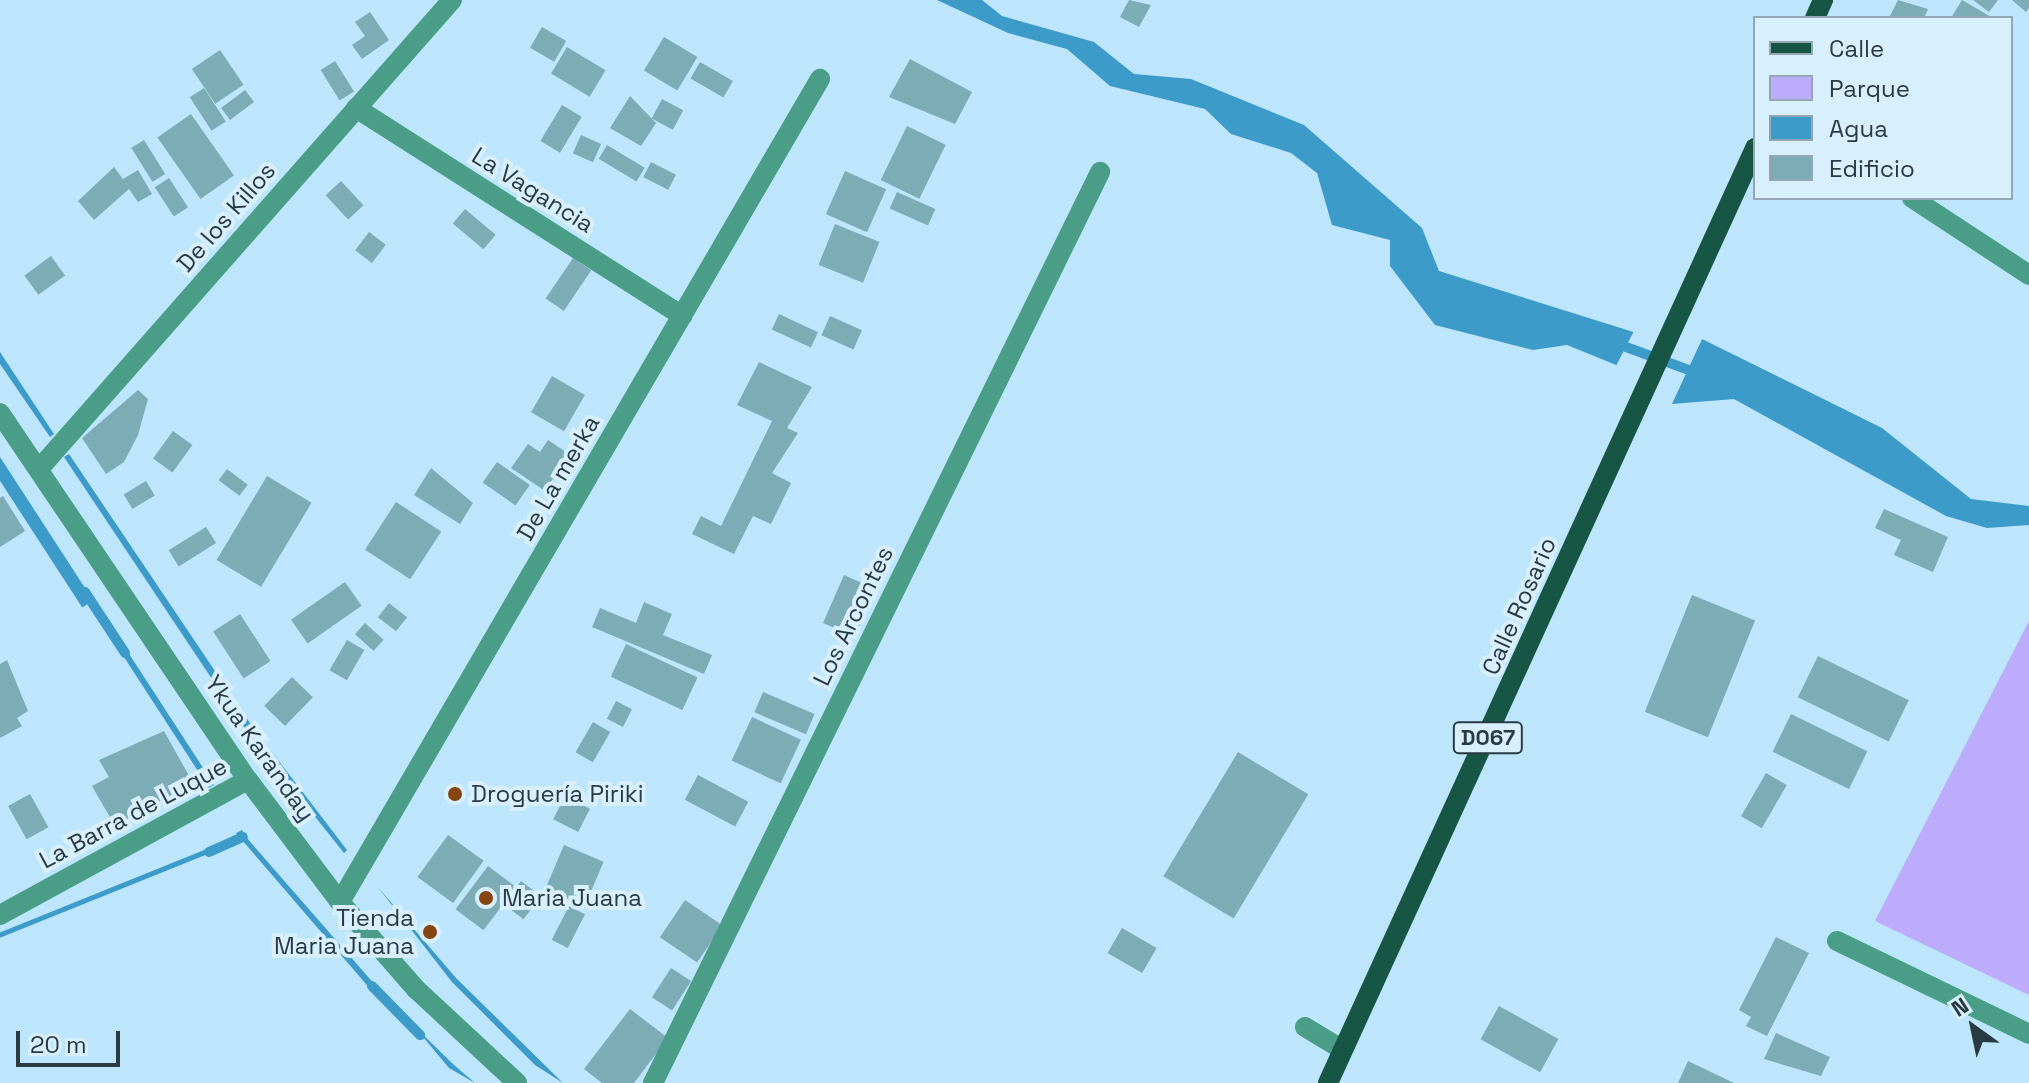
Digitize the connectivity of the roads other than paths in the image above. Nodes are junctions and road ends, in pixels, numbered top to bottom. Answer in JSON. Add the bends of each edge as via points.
{"nodes":[{"id":1,"x":452,"y":0,"type":"edge"},
{"id":2,"x":820,"y":79,"type":"dead end"},
{"id":3,"x":356,"y":108,"type":"junction"},
{"id":4,"x":1753,"y":152,"type":"edge"},
{"id":5,"x":1100,"y":172,"type":"dead end"},
{"id":6,"x":1915,"y":200,"type":"edge"},
{"id":7,"x":2029,"y":275,"type":"edge"},
{"id":8,"x":682,"y":316,"type":"junction"},
{"id":9,"x":0,"y":413,"type":"edge"},
{"id":10,"x":39,"y":469,"type":"junction"},
{"id":11,"x":248,"y":780,"type":"junction"},
{"id":12,"x":340,"y":902,"type":"junction"},
{"id":13,"x":0,"y":915,"type":"edge"},
{"id":14,"x":1837,"y":941,"type":"dead end"},
{"id":15,"x":1305,"y":1027,"type":"dead end"},
{"id":16,"x":2029,"y":1034,"type":"edge"},
{"id":17,"x":1343,"y":1050,"type":"junction"},
{"id":18,"x":517,"y":1083,"type":"edge"},
{"id":19,"x":653,"y":1083,"type":"edge"},
{"id":20,"x":1328,"y":1083,"type":"edge"}],
"edges":[{"from":1,"to":3,"type":"street","name":"De los Killos"},
{"from":2,"to":8,"type":"street","name":"De La merka"},
{"from":3,"to":8,"type":"street","name":"La Vagancia"},
{"from":3,"to":10,"type":"street","name":"De los Killos"},
{"from":4,"to":17,"type":"main road","name":"Calle Rosario","number":"D067"},
{"from":5,"to":19,"type":"street","name":"Los Arcontes"},
{"from":6,"to":7,"type":"street"},
{"from":8,"to":12,"type":"street","name":"De La merka"},
{"from":9,"to":10,"type":"street","name":"Ykua Karanday"},
{"from":10,"to":11,"type":"street","name":"Ykua Karanday"},
{"from":11,"to":12,"type":"street","name":"Ykua Karanday"},
{"from":11,"to":13,"type":"street","name":"La Barra de Luque"},
{"from":12,"to":18,"type":"street","name":"Ykua Karanday","via":[[416,989]]},
{"from":14,"to":16,"type":"street"},
{"from":15,"to":17,"type":"street"},
{"from":17,"to":20,"type":"main road","name":"Calle Rosario","number":"D067"}]}
